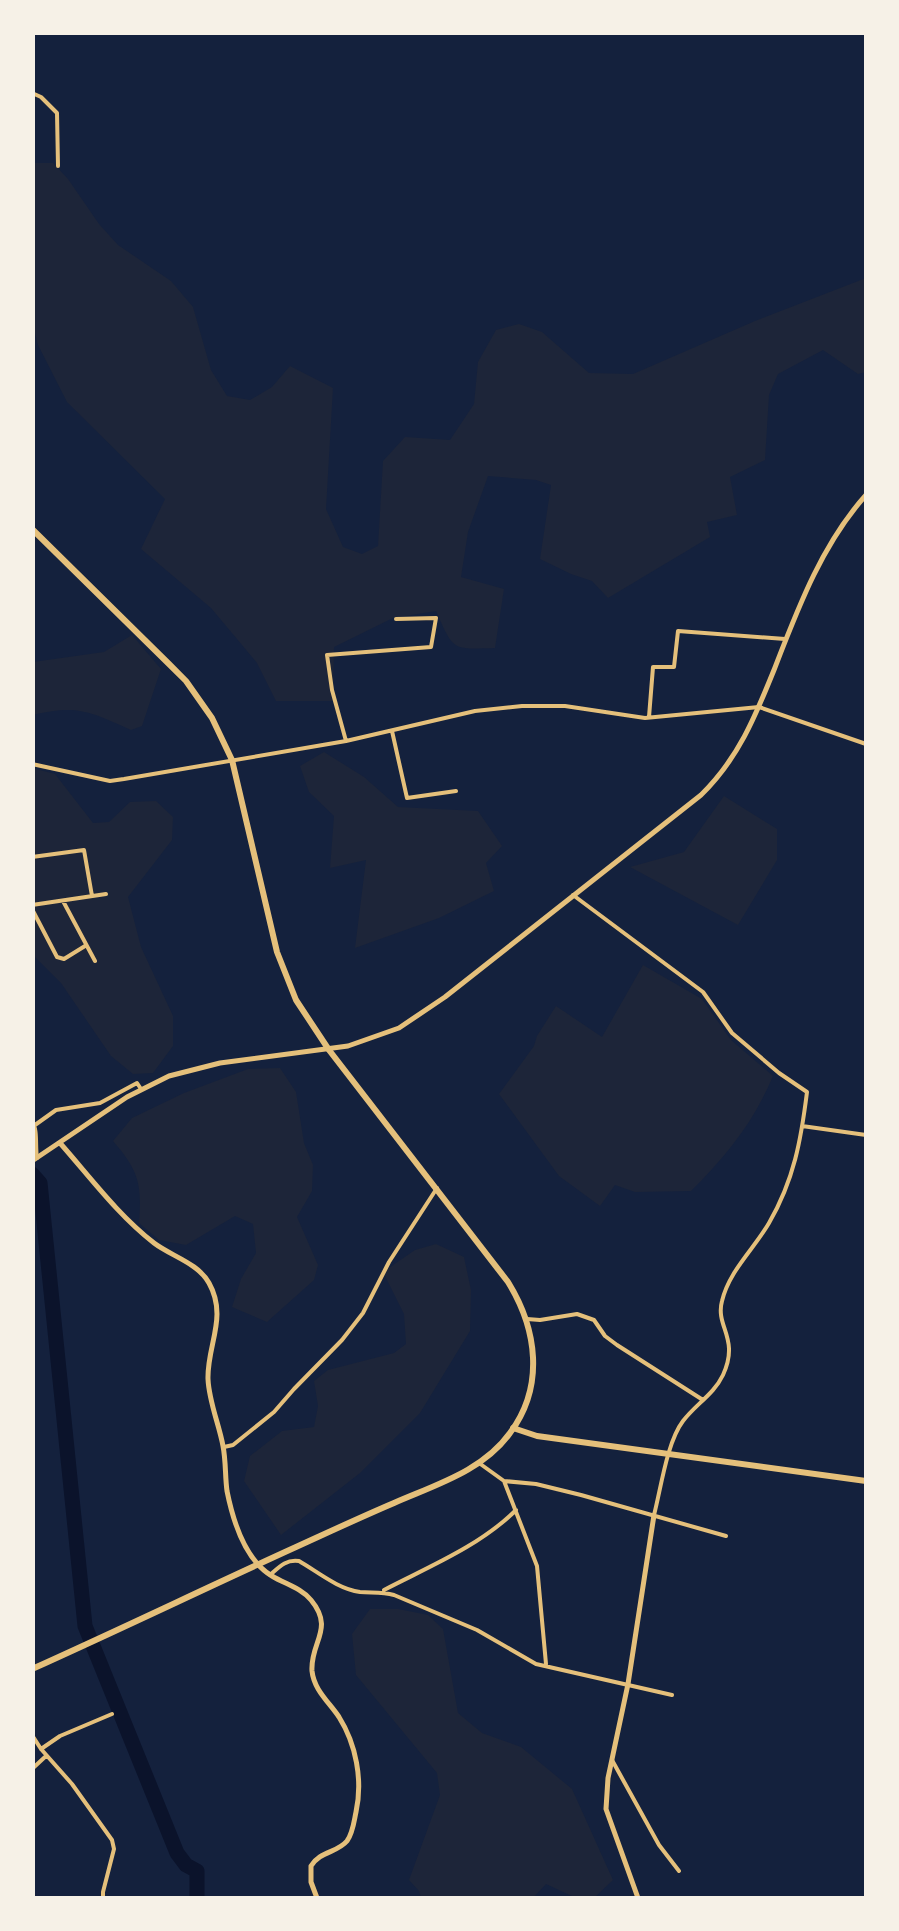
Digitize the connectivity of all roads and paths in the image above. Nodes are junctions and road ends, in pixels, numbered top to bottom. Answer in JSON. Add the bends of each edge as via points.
{"nodes":[{"id":1,"x":32,"y":93,"type":"edge"},
{"id":2,"x":58,"y":166,"type":"dead end"},
{"id":3,"x":866,"y":494,"type":"edge"},
{"id":4,"x":32,"y":528,"type":"edge"},
{"id":5,"x":396,"y":620,"type":"dead end"},
{"id":6,"x":786,"y":640,"type":"junction"},
{"id":7,"x":759,"y":707,"type":"junction"},
{"id":8,"x":650,"y":717,"type":"junction"},
{"id":9,"x":392,"y":731,"type":"junction"},
{"id":10,"x":346,"y":740,"type":"junction"},
{"id":11,"x":866,"y":744,"type":"edge"},
{"id":12,"x":232,"y":760,"type":"junction"},
{"id":13,"x":32,"y":764,"type":"edge"},
{"id":14,"x":456,"y":791,"type":"dead end"},
{"id":15,"x":32,"y":857,"type":"edge"},
{"id":16,"x":106,"y":894,"type":"dead end"},
{"id":17,"x":92,"y":896,"type":"junction"},
{"id":18,"x":574,"y":896,"type":"junction"},
{"id":19,"x":63,"y":901,"type":"junction"},
{"id":20,"x":32,"y":907,"type":"edge"},
{"id":21,"x":86,"y":946,"type":"junction"},
{"id":22,"x":94,"y":961,"type":"dead end"},
{"id":23,"x":329,"y":1050,"type":"junction"},
{"id":24,"x":141,"y":1089,"type":"junction"},
{"id":25,"x":34,"y":1123,"type":"edge"},
{"id":26,"x":802,"y":1126,"type":"junction"},
{"id":27,"x":866,"y":1135,"type":"edge"},
{"id":28,"x":60,"y":1142,"type":"junction"},
{"id":29,"x":35,"y":1160,"type":"edge"},
{"id":30,"x":436,"y":1188,"type":"junction"},
{"id":31,"x":527,"y":1319,"type":"junction"},
{"id":32,"x":703,"y":1400,"type":"junction"},
{"id":33,"x":514,"y":1428,"type":"junction"},
{"id":34,"x":224,"y":1447,"type":"junction"},
{"id":35,"x":670,"y":1454,"type":"junction"},
{"id":36,"x":479,"y":1463,"type":"junction"},
{"id":37,"x":504,"y":1480,"type":"junction"},
{"id":38,"x":866,"y":1482,"type":"edge"},
{"id":39,"x":516,"y":1510,"type":"junction"},
{"id":40,"x":654,"y":1515,"type":"junction"},
{"id":41,"x":726,"y":1536,"type":"dead end"},
{"id":42,"x":256,"y":1565,"type":"junction"},
{"id":43,"x":270,"y":1575,"type":"junction"},
{"id":44,"x":380,"y":1592,"type":"junction"},
{"id":45,"x":546,"y":1666,"type":"junction"},
{"id":46,"x":32,"y":1669,"type":"edge"},
{"id":47,"x":628,"y":1684,"type":"junction"},
{"id":48,"x":672,"y":1695,"type":"dead end"},
{"id":49,"x":112,"y":1714,"type":"dead end"},
{"id":50,"x":32,"y":1735,"type":"edge"},
{"id":51,"x":41,"y":1749,"type":"junction"},
{"id":52,"x":46,"y":1756,"type":"junction"},
{"id":53,"x":612,"y":1760,"type":"junction"},
{"id":54,"x":32,"y":1769,"type":"edge"},
{"id":55,"x":679,"y":1871,"type":"dead end"},
{"id":56,"x":103,"y":1898,"type":"edge"},
{"id":57,"x":317,"y":1898,"type":"edge"},
{"id":58,"x":638,"y":1898,"type":"edge"}],
"edges":[{"from":1,"to":2,"type":"street","via":[[57,114]]},
{"from":3,"to":6,"type":"street","via":[[823,556]]},
{"from":4,"to":12,"type":"main road","via":[[186,681]]},
{"from":5,"to":10,"type":"street","via":[[436,618],[431,647],[326,656]]},
{"from":6,"to":7,"type":"street"},
{"from":6,"to":8,"type":"street","via":[[678,631],[674,668],[653,667]]},
{"from":7,"to":8,"type":"street"},
{"from":7,"to":11,"type":"street"},
{"from":7,"to":18,"type":"street","via":[[717,780]]},
{"from":8,"to":9,"type":"street","via":[[522,706]]},
{"from":9,"to":10,"type":"street"},
{"from":9,"to":14,"type":"street","via":[[407,798]]},
{"from":10,"to":12,"type":"street"},
{"from":12,"to":13,"type":"street","via":[[110,781]]},
{"from":12,"to":23,"type":"main road","via":[[277,952],[296,1000]]},
{"from":15,"to":17,"type":"street","via":[[84,850]]},
{"from":16,"to":17,"type":"street"},
{"from":17,"to":19,"type":"street"},
{"from":18,"to":23,"type":"street","via":[[399,1028]]},
{"from":18,"to":26,"type":"street","via":[[702,992],[732,1033],[807,1092]]},
{"from":19,"to":20,"type":"street"},
{"from":19,"to":21,"type":"street"},
{"from":20,"to":21,"type":"street","via":[[57,957]]},
{"from":21,"to":22,"type":"street"},
{"from":23,"to":24,"type":"street","via":[[193,1068]]},
{"from":23,"to":30,"type":"main road"},
{"from":24,"to":25,"type":"street","via":[[137,1083],[100,1103],[56,1110]]},
{"from":24,"to":28,"type":"street"},
{"from":25,"to":29,"type":"street"},
{"from":26,"to":27,"type":"street"},
{"from":26,"to":32,"type":"street","via":[[778,1207],[722,1300],[730,1355],[715,1390]]},
{"from":28,"to":29,"type":"street"},
{"from":28,"to":34,"type":"street","via":[[126,1218],[210,1285],[218,1314],[208,1383]]},
{"from":30,"to":31,"type":"main road","via":[[508,1282]]},
{"from":30,"to":34,"type":"street","via":[[342,1340],[274,1412]]},
{"from":31,"to":32,"type":"street","via":[[577,1314],[594,1320],[605,1336]]},
{"from":31,"to":33,"type":"main road","via":[[533,1369]]},
{"from":32,"to":35,"type":"street","via":[[683,1421]]},
{"from":33,"to":35,"type":"main road"},
{"from":33,"to":36,"type":"main road"},
{"from":34,"to":42,"type":"street","via":[[226,1488]]},
{"from":35,"to":38,"type":"main road"},
{"from":35,"to":40,"type":"street"},
{"from":36,"to":37,"type":"street"},
{"from":36,"to":42,"type":"main road"},
{"from":37,"to":39,"type":"street"},
{"from":37,"to":40,"type":"street"},
{"from":39,"to":44,"type":"street","via":[[473,1542]]},
{"from":39,"to":45,"type":"street","via":[[538,1566]]},
{"from":40,"to":41,"type":"street"},
{"from":40,"to":47,"type":"street"},
{"from":42,"to":43,"type":"street"},
{"from":42,"to":46,"type":"main road"},
{"from":43,"to":44,"type":"street","via":[[293,1560],[345,1588]]},
{"from":43,"to":57,"type":"street","via":[[302,1592],[320,1614],[312,1674],[346,1729],[360,1786],[347,1841],[311,1866]]},
{"from":44,"to":45,"type":"street"},
{"from":45,"to":47,"type":"street"},
{"from":47,"to":48,"type":"street"},
{"from":47,"to":53,"type":"street"},
{"from":49,"to":51,"type":"street"},
{"from":50,"to":51,"type":"street"},
{"from":51,"to":52,"type":"street"},
{"from":52,"to":54,"type":"street"},
{"from":52,"to":56,"type":"street","via":[[112,1840]]},
{"from":53,"to":55,"type":"street"},
{"from":53,"to":58,"type":"street","via":[[606,1809]]}]}
